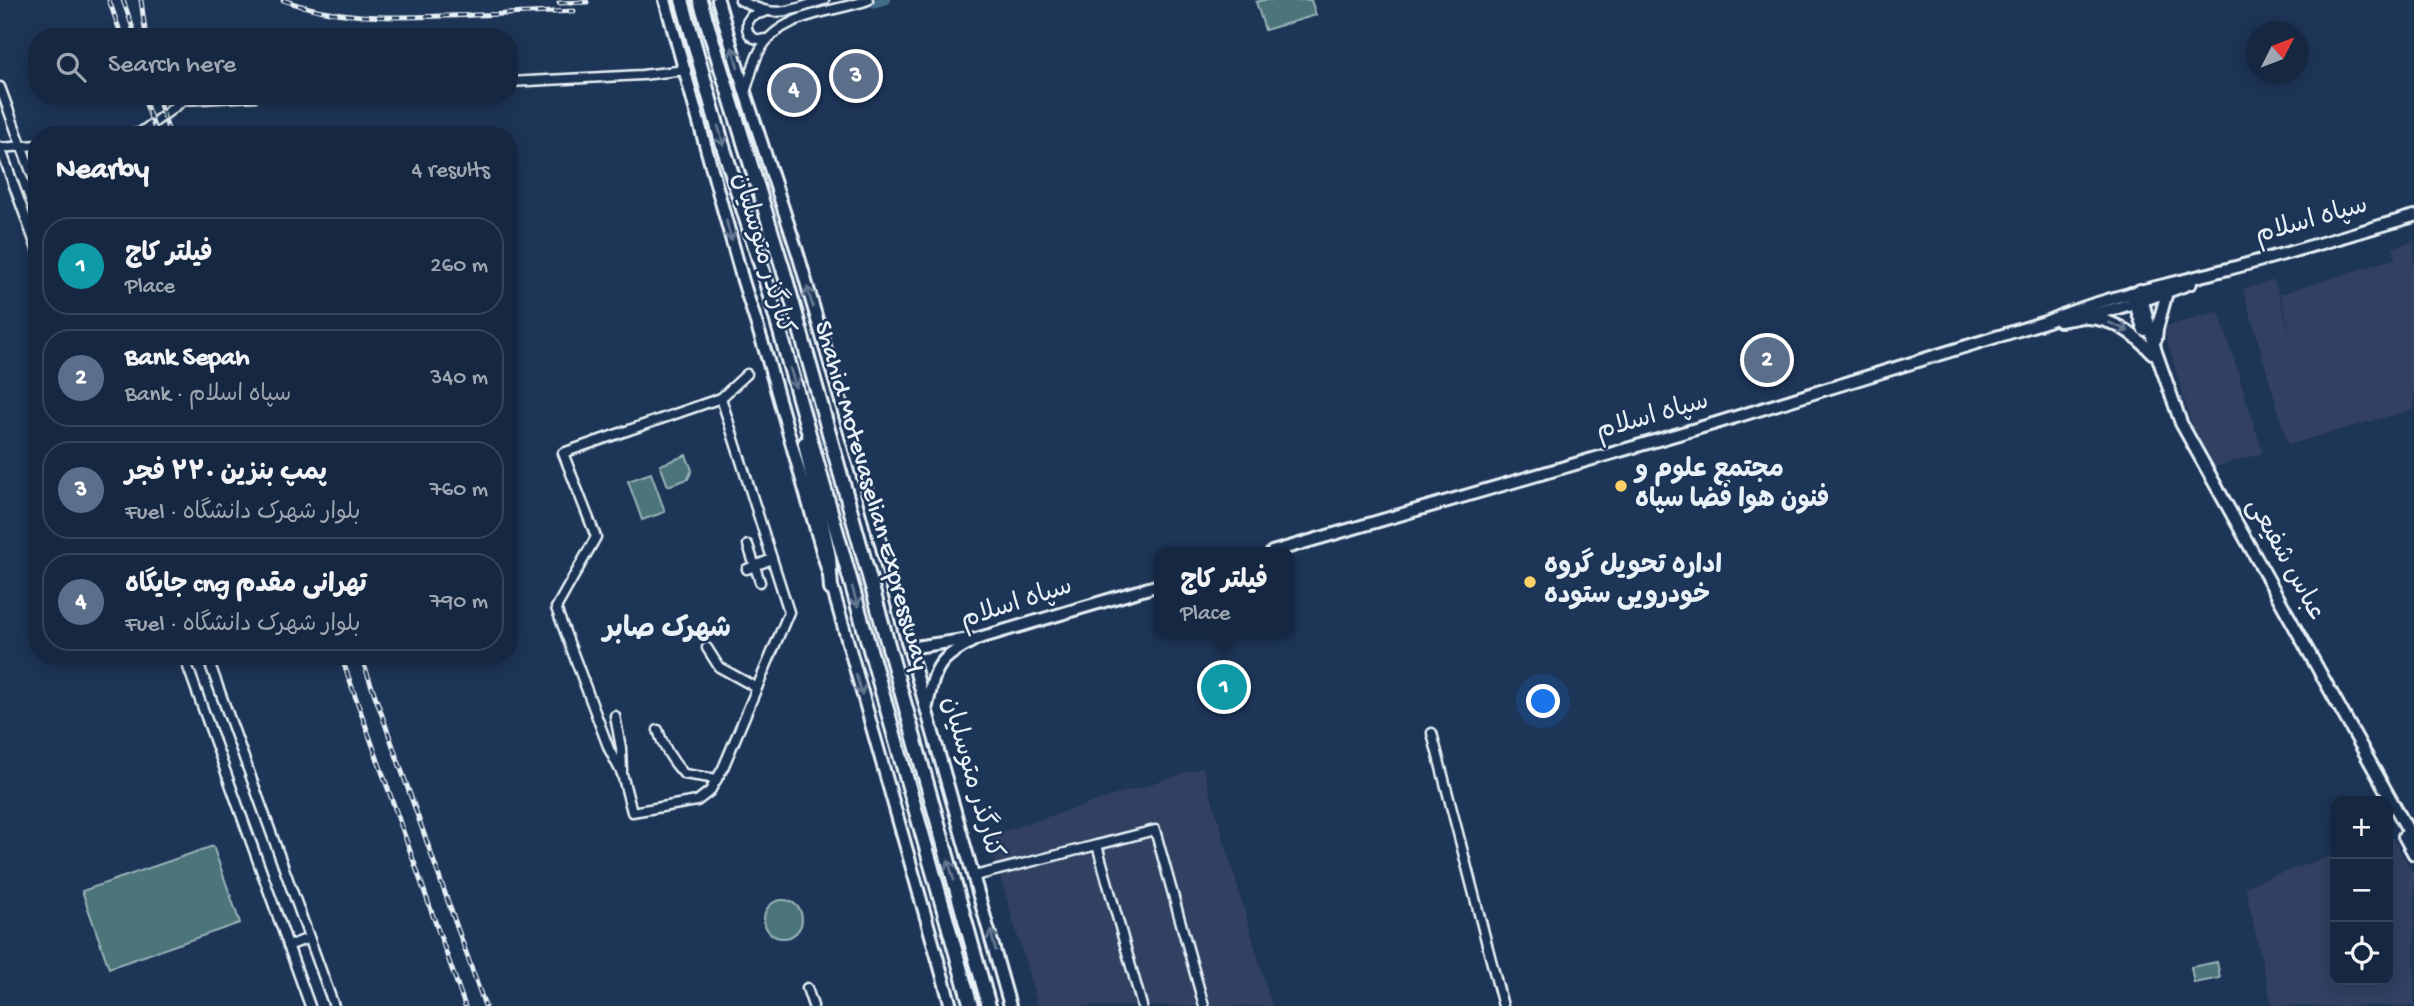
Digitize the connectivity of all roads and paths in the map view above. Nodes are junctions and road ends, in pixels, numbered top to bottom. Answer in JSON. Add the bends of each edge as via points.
{"nodes":[{"id":1,"x":665,"y":0,"type":"edge"},
{"id":2,"x":682,"y":0,"type":"edge"},
{"id":3,"x":700,"y":0,"type":"edge"},
{"id":4,"x":718,"y":0,"type":"edge"},
{"id":5,"x":740,"y":0,"type":"edge"},
{"id":6,"x":824,"y":0,"type":"edge"},
{"id":7,"x":867,"y":0,"type":"edge"},
{"id":8,"x":765,"y":12,"type":"junction"},
{"id":9,"x":767,"y":39,"type":"junction"},
{"id":10,"x":686,"y":69,"type":"junction"},
{"id":11,"x":518,"y":82,"type":"edge"},
{"id":12,"x":0,"y":87,"type":"edge"},
{"id":13,"x":745,"y":92,"type":"junction"},
{"id":14,"x":177,"y":105,"type":"edge"},
{"id":15,"x":149,"y":126,"type":"edge"},
{"id":16,"x":28,"y":146,"type":"edge"},
{"id":17,"x":22,"y":147,"type":"junction"},
{"id":18,"x":0,"y":148,"type":"edge"},
{"id":19,"x":28,"y":163,"type":"edge"},
{"id":20,"x":2414,"y":216,"type":"edge"},
{"id":21,"x":28,"y":224,"type":"edge"},
{"id":22,"x":2223,"y":271,"type":"junction"},
{"id":23,"x":2166,"y":292,"type":"junction"},
{"id":24,"x":2137,"y":296,"type":"junction"},
{"id":25,"x":2077,"y":318,"type":"junction"},
{"id":26,"x":2045,"y":322,"type":"junction"},
{"id":27,"x":2154,"y":353,"type":"junction"},
{"id":28,"x":747,"y":374,"type":"dead end"},
{"id":29,"x":721,"y":398,"type":"junction"},
{"id":30,"x":799,"y":401,"type":"junction"},
{"id":31,"x":748,"y":545,"type":"dead end"},
{"id":32,"x":1289,"y":547,"type":"edge"},
{"id":33,"x":772,"y":559,"type":"junction"},
{"id":34,"x":751,"y":567,"type":"junction"},
{"id":35,"x":760,"y":582,"type":"dead end"},
{"id":36,"x":1154,"y":586,"type":"edge"},
{"id":37,"x":831,"y":589,"type":"junction"},
{"id":38,"x":976,"y":639,"type":"junction"},
{"id":39,"x":906,"y":641,"type":"junction"},
{"id":40,"x":706,"y":648,"type":"dead end"},
{"id":41,"x":187,"y":665,"type":"edge"},
{"id":42,"x":210,"y":665,"type":"edge"},
{"id":43,"x":757,"y":688,"type":"junction"},
{"id":44,"x":927,"y":709,"type":"junction"},
{"id":45,"x":615,"y":716,"type":"dead end"},
{"id":46,"x":658,"y":730,"type":"dead end"},
{"id":47,"x":1432,"y":733,"type":"dead end"},
{"id":48,"x":621,"y":774,"type":"junction"},
{"id":49,"x":717,"y":779,"type":"junction"},
{"id":50,"x":2382,"y":796,"type":"edge"},
{"id":51,"x":2393,"y":815,"type":"edge"},
{"id":52,"x":2414,"y":841,"type":"edge"},
{"id":53,"x":1097,"y":845,"type":"junction"},
{"id":54,"x":2414,"y":854,"type":"edge"},
{"id":55,"x":975,"y":876,"type":"junction"},
{"id":56,"x":309,"y":938,"type":"junction"},
{"id":57,"x":288,"y":946,"type":"junction"},
{"id":58,"x":807,"y":988,"type":"dead end"},
{"id":59,"x":310,"y":1006,"type":"edge"},
{"id":60,"x":334,"y":1006,"type":"edge"},
{"id":61,"x":813,"y":1006,"type":"edge"},
{"id":62,"x":951,"y":1006,"type":"edge"},
{"id":63,"x":971,"y":1006,"type":"edge"},
{"id":64,"x":989,"y":1006,"type":"edge"},
{"id":65,"x":1010,"y":1006,"type":"edge"},
{"id":66,"x":1142,"y":1006,"type":"edge"},
{"id":67,"x":1204,"y":1006,"type":"edge"},
{"id":68,"x":1503,"y":1006,"type":"edge"}],
"edges":[{"from":1,"to":10,"type":"main road","name":"کنارگذر متوسلیان"},
{"from":2,"to":30,"type":"highway","name":"Shahid Motevaselian Expressway","one_way":true},
{"from":64,"to":3,"type":"highway","name":"Shahid Motevaselian Expressway","one_way":true,"via":[[784,272]]},
{"from":13,"to":4,"type":"main road","name":"کنارگذر متوسلیان","one_way":true},
{"from":5,"to":8,"type":"street"},
{"from":6,"to":8,"type":"street","via":[[784,12]]},
{"from":7,"to":9,"type":"street","via":[[790,23]]},
{"from":8,"to":9,"type":"street","via":[[751,16],[747,28],[752,38]]},
{"from":9,"to":13,"type":"street"},
{"from":10,"to":11,"type":"street"},
{"from":10,"to":37,"type":"main road","name":"کنارگذر متوسلیان","one_way":true},
{"from":12,"to":17,"type":"street"},
{"from":39,"to":13,"type":"main road","name":"کنارگذر متوسلیان","one_way":true,"via":[[813,305]]},
{"from":14,"to":15,"type":"street"},
{"from":16,"to":17,"type":"street"},
{"from":17,"to":18,"type":"street"},
{"from":17,"to":19,"type":"street"},
{"from":18,"to":21,"type":"street"},
{"from":20,"to":22,"type":"main road","name":"سپاه اسلام"},
{"from":22,"to":23,"type":"main road","name":"سپاه اسلام"},
{"from":22,"to":24,"type":"main road","name":"سپاه اسلام"},
{"from":23,"to":24,"type":"main road","name":"سپاه اسلام"},
{"from":23,"to":27,"type":"main road"},
{"from":24,"to":25,"type":"main road","name":"سپاه اسلام"},
{"from":24,"to":26,"type":"main road","name":"سپاه اسلام"},
{"from":24,"to":27,"type":"main road","name":"عباس شفیعی"},
{"from":25,"to":26,"type":"main road","name":"سپاه اسلام"},
{"from":25,"to":27,"type":"main road","one_way":true,"via":[[2118,325]]},
{"from":26,"to":32,"type":"main road","name":"سپاه اسلام"},
{"from":27,"to":50,"type":"main road","name":"عباس شفیعی","via":[[2177,425]]},
{"from":27,"to":52,"type":"main road","name":"عباس شفیعی","via":[[2181,423]]},
{"from":28,"to":29,"type":"street"},
{"from":29,"to":33,"type":"street"},
{"from":29,"to":48,"type":"street","via":[[563,453],[596,537],[556,608]]},
{"from":30,"to":37,"type":"highway","via":[[830,557]]},
{"from":30,"to":63,"type":"highway","name":"Shahid Motevaselian Expressway","one_way":true},
{"from":31,"to":34,"type":"street"},
{"from":33,"to":34,"type":"street"},
{"from":33,"to":43,"type":"street","via":[[789,612]]},
{"from":34,"to":35,"type":"street"},
{"from":36,"to":38,"type":"main road","name":"سپاه اسلام"},
{"from":37,"to":62,"type":"main road","name":"کنارگذر متوسلیان","one_way":true},
{"from":38,"to":39,"type":"main road","via":[[915,647]]},
{"from":38,"to":44,"type":"main road","name":"سپاه اسلام","via":[[939,664]]},
{"from":39,"to":44,"type":"main road","name":"کنارگذر متوسلیان"},
{"from":40,"to":43,"type":"street","via":[[719,667]]},
{"from":41,"to":57,"type":"street"},
{"from":42,"to":56,"type":"street"},
{"from":43,"to":49,"type":"street"},
{"from":44,"to":55,"type":"main road","name":"کنارگذر متوسلیان"},
{"from":45,"to":48,"type":"street"},
{"from":46,"to":49,"type":"street","via":[[684,774]]},
{"from":47,"to":68,"type":"street"},
{"from":48,"to":49,"type":"street","via":[[632,811],[697,801]]},
{"from":51,"to":54,"type":"main road"},
{"from":53,"to":55,"type":"street"},
{"from":53,"to":66,"type":"street"},
{"from":53,"to":67,"type":"street","via":[[1155,830]]},
{"from":65,"to":55,"type":"main road","name":"کنارگذر متوسلیان","one_way":true},
{"from":56,"to":57,"type":"street"},
{"from":56,"to":60,"type":"street"},
{"from":57,"to":59,"type":"street"},
{"from":58,"to":61,"type":"street"}]}
